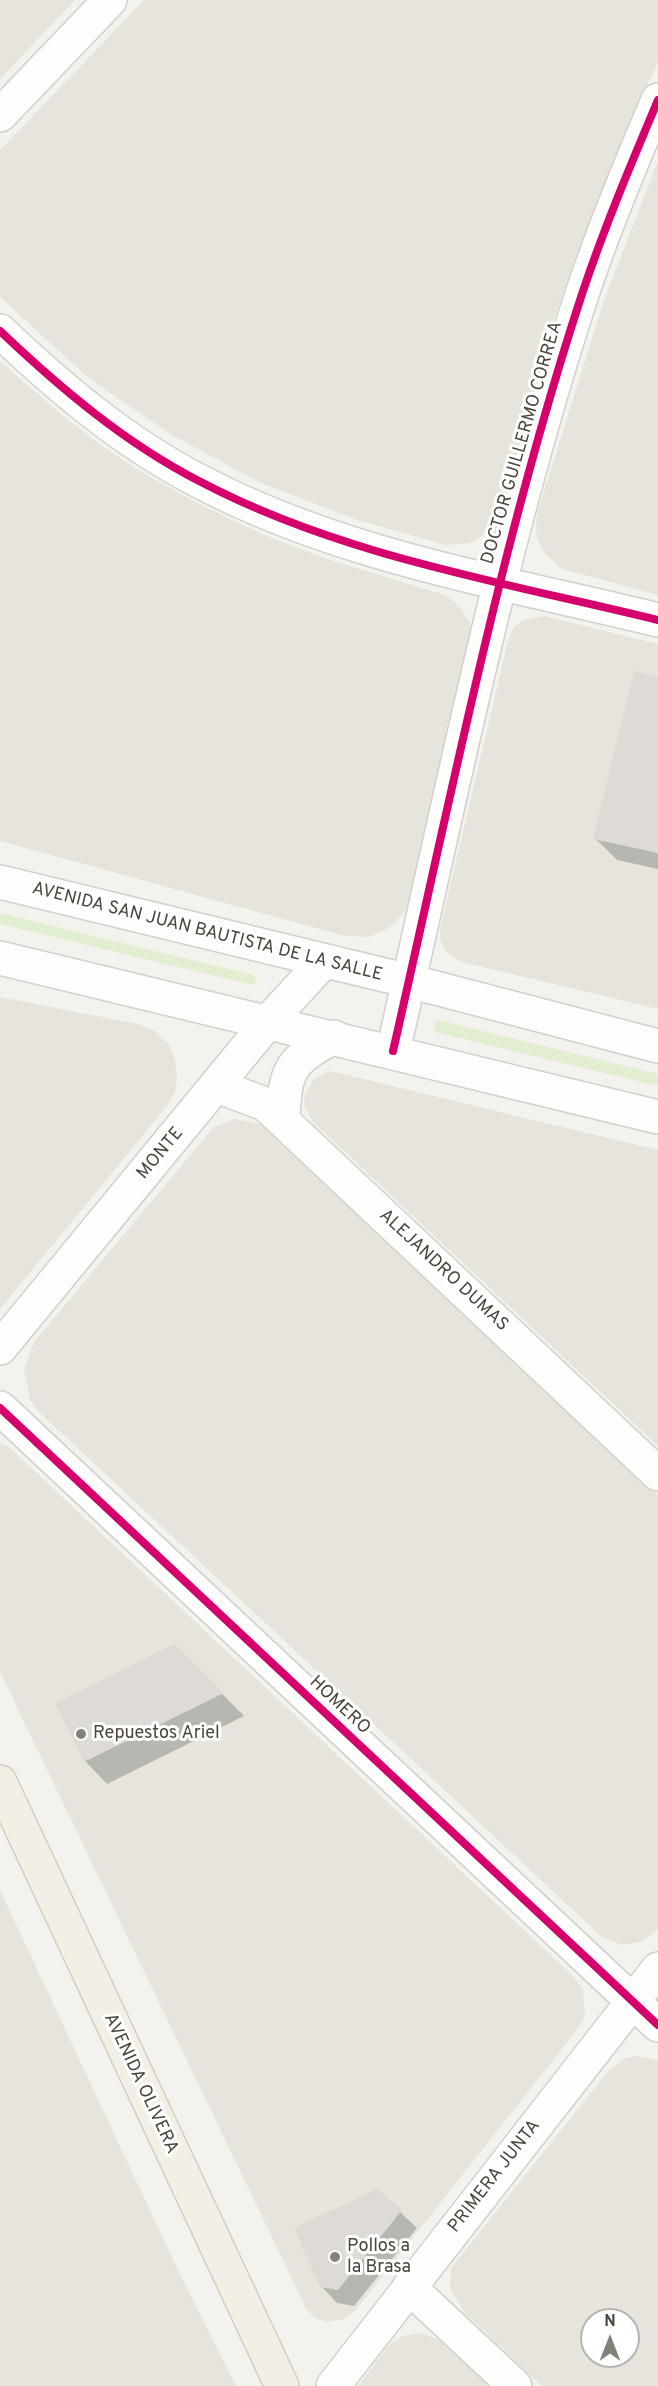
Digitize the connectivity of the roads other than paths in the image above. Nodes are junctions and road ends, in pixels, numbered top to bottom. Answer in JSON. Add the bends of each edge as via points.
{"nodes":[{"id":1,"x":110,"y":0,"type":"edge"},
{"id":2,"x":658,"y":100,"type":"edge"},
{"id":3,"x":0,"y":115,"type":"edge"},
{"id":4,"x":0,"y":331,"type":"edge"},
{"id":5,"x":500,"y":582,"type":"junction"},
{"id":6,"x":658,"y":620,"type":"edge"},
{"id":7,"x":0,"y":882,"type":"edge"},
{"id":8,"x":0,"y":958,"type":"edge"},
{"id":9,"x":323,"y":963,"type":"junction"},
{"id":10,"x":409,"y":981,"type":"junction"},
{"id":11,"x":268,"y":1022,"type":"junction"},
{"id":12,"x":334,"y":1037,"type":"junction"},
{"id":13,"x":658,"y":1046,"type":"edge"},
{"id":14,"x":393,"y":1051,"type":"junction"},
{"id":15,"x":217,"y":1086,"type":"junction"},
{"id":16,"x":658,"y":1117,"type":"edge"},
{"id":17,"x":283,"y":1120,"type":"junction"},
{"id":18,"x":0,"y":1348,"type":"edge"},
{"id":19,"x":0,"y":1408,"type":"edge"},
{"id":20,"x":658,"y":1474,"type":"edge"},
{"id":21,"x":0,"y":1782,"type":"edge"},
{"id":22,"x":658,"y":1969,"type":"edge"},
{"id":23,"x":633,"y":2001,"type":"junction"},
{"id":24,"x":658,"y":2025,"type":"edge"},
{"id":25,"x":409,"y":2287,"type":"junction"},
{"id":26,"x":282,"y":2386,"type":"edge"},
{"id":27,"x":333,"y":2386,"type":"edge"},
{"id":28,"x":515,"y":2386,"type":"edge"}],
"edges":[{"from":1,"to":3,"type":"street"},
{"from":2,"to":5,"type":"street","name":"DOCTOR GUILLERMO CORREA","via":[[583,291],[558,367]]},
{"from":4,"to":5,"type":"street","via":[[54,382],[150,453],[198,481],[262,512],[331,537]]},
{"from":5,"to":6,"type":"street"},
{"from":5,"to":10,"type":"street","name":"DOCTOR GUILLERMO CORREA"},
{"from":7,"to":9,"type":"street","name":"AVENIDA SAN JUAN BAUTISTA DE LA SALLE"},
{"from":8,"to":11,"type":"street"},
{"from":9,"to":10,"type":"street","name":"AVENIDA SAN JUAN BAUTISTA DE LA SALLE"},
{"from":9,"to":11,"type":"street","name":"MONTE"},
{"from":10,"to":13,"type":"street","name":"AVENIDA SAN JUAN BAUTISTA DE LA SALLE"},
{"from":10,"to":14,"type":"street","name":"DOCTOR GUILLERMO CORREA"},
{"from":11,"to":12,"type":"street"},
{"from":11,"to":15,"type":"street","name":"MONTE"},
{"from":12,"to":14,"type":"street"},
{"from":12,"to":17,"type":"street","via":[[293,1064],[284,1090]]},
{"from":14,"to":16,"type":"street"},
{"from":15,"to":17,"type":"street","name":"ALEJANDRO DUMAS","via":[[265,1104]]},
{"from":15,"to":18,"type":"street","name":"MONTE"},
{"from":17,"to":20,"type":"street","name":"ALEJANDRO DUMAS"},
{"from":19,"to":23,"type":"street","name":"HOMERO"},
{"from":21,"to":26,"type":"main road","name":"AVENIDA OLIVERA"},
{"from":22,"to":23,"type":"street","name":"PRIMERA JUNTA"},
{"from":23,"to":24,"type":"street","name":"HOMERO"},
{"from":23,"to":25,"type":"street","name":"PRIMERA JUNTA"},
{"from":25,"to":27,"type":"street","name":"PRIMERA JUNTA"},
{"from":25,"to":28,"type":"street"}]}
